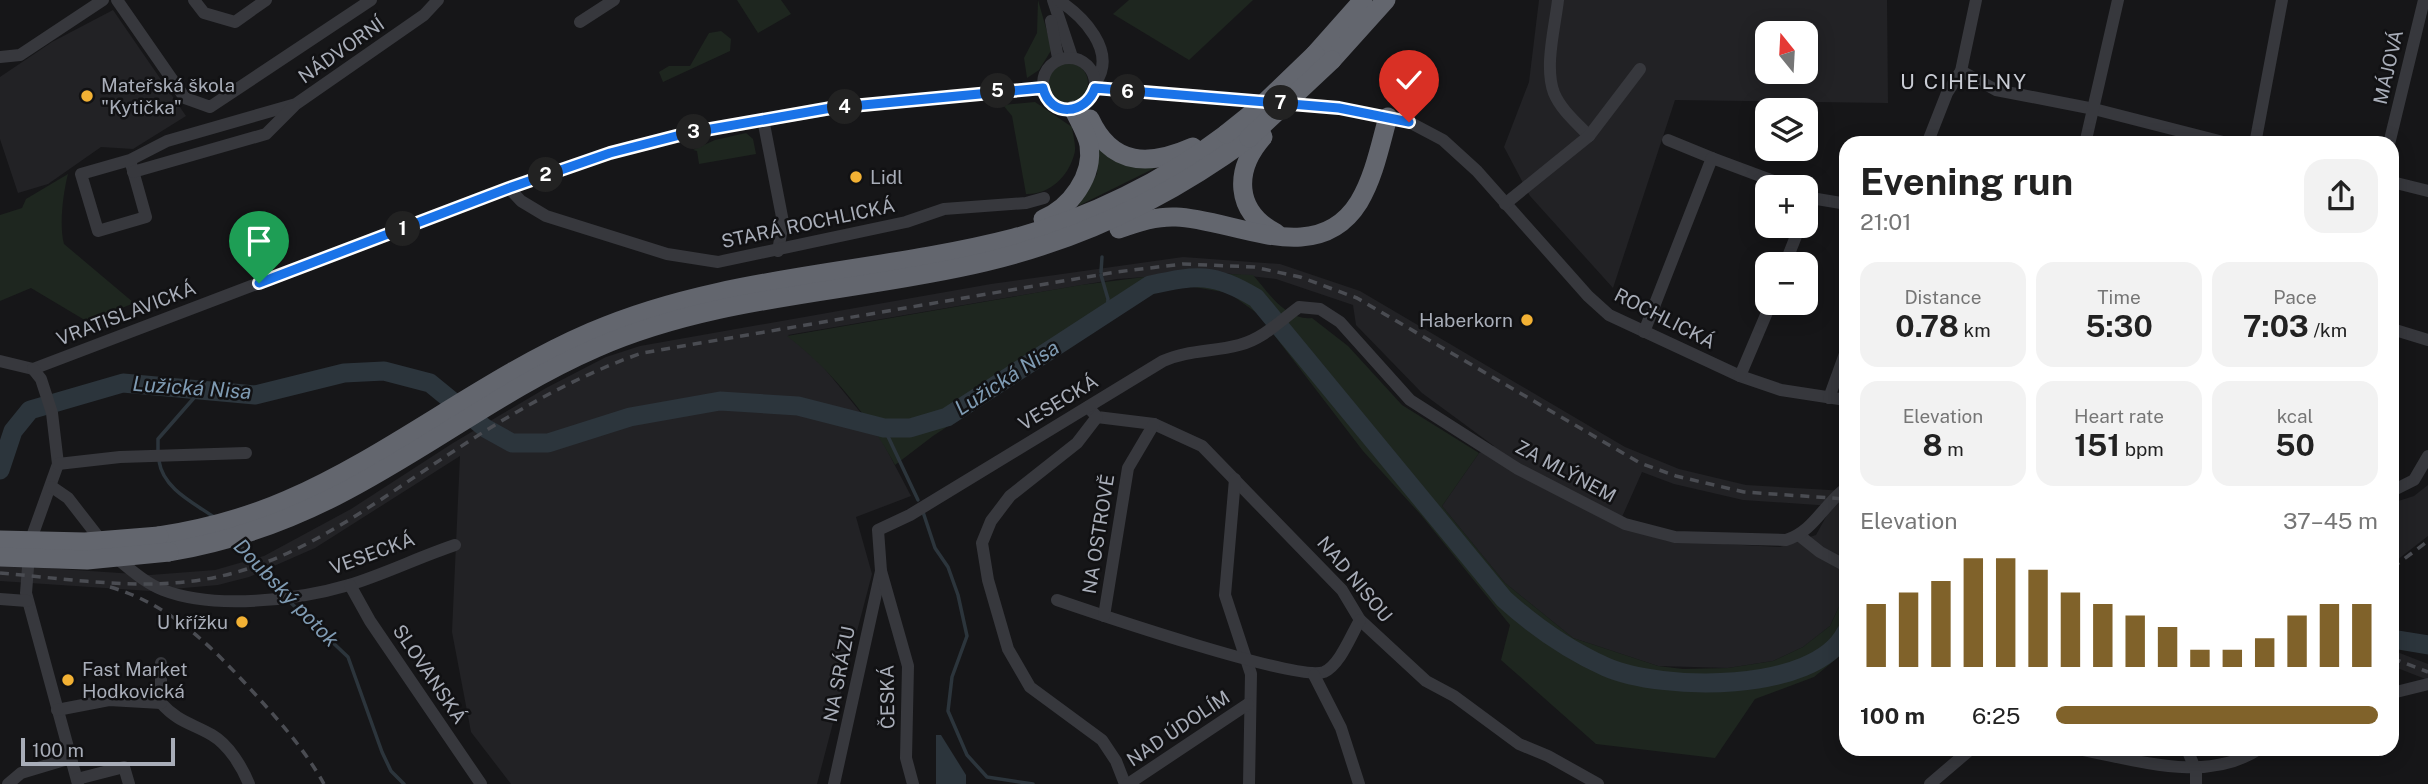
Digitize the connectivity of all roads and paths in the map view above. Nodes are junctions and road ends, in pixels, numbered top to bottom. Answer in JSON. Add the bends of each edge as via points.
{"nodes":[{"id":1,"x":103,"y":0,"type":"edge"},
{"id":2,"x":117,"y":0,"type":"edge"},
{"id":3,"x":194,"y":0,"type":"edge"},
{"id":4,"x":266,"y":0,"type":"edge"},
{"id":5,"x":371,"y":0,"type":"edge"},
{"id":6,"x":438,"y":0,"type":"edge"},
{"id":7,"x":614,"y":0,"type":"edge"},
{"id":8,"x":1047,"y":0,"type":"edge"},
{"id":9,"x":1363,"y":0,"type":"edge"},
{"id":10,"x":1386,"y":0,"type":"edge"},
{"id":11,"x":1558,"y":0,"type":"edge"},
{"id":12,"x":1976,"y":0,"type":"edge"},
{"id":13,"x":2119,"y":0,"type":"edge"},
{"id":14,"x":2283,"y":0,"type":"edge"},
{"id":15,"x":2424,"y":0,"type":"edge"},
{"id":16,"x":1060,"y":2,"type":"edge"},
{"id":17,"x":580,"y":22,"type":"dead end"},
{"id":18,"x":0,"y":57,"type":"edge"},
{"id":19,"x":1072,"y":57,"type":"junction"},
{"id":20,"x":1324,"y":57,"type":"junction"},
{"id":21,"x":1058,"y":58,"type":"junction"},
{"id":22,"x":1640,"y":69,"type":"dead end"},
{"id":23,"x":1961,"y":71,"type":"junction"},
{"id":24,"x":1095,"y":85,"type":"junction"},
{"id":25,"x":1043,"y":88,"type":"junction"},
{"id":26,"x":296,"y":104,"type":"junction"},
{"id":27,"x":1079,"y":108,"type":"junction"},
{"id":28,"x":2094,"y":109,"type":"junction"},
{"id":29,"x":1388,"y":117,"type":"junction"},
{"id":30,"x":764,"y":120,"type":"junction"},
{"id":31,"x":1226,"y":134,"type":"junction"},
{"id":32,"x":1589,"y":136,"type":"junction"},
{"id":33,"x":1930,"y":136,"type":"edge"},
{"id":34,"x":2087,"y":136,"type":"edge"},
{"id":35,"x":2198,"y":136,"type":"edge"},
{"id":36,"x":2257,"y":136,"type":"edge"},
{"id":37,"x":2391,"y":136,"type":"edge"},
{"id":38,"x":1668,"y":140,"type":"dead end"},
{"id":39,"x":1249,"y":146,"type":"junction"},
{"id":40,"x":1712,"y":158,"type":"junction"},
{"id":41,"x":131,"y":166,"type":"junction"},
{"id":42,"x":1758,"y":175,"type":"edge"},
{"id":43,"x":2399,"y":184,"type":"edge"},
{"id":44,"x":509,"y":188,"type":"junction"},
{"id":45,"x":2428,"y":191,"type":"edge"},
{"id":46,"x":1044,"y":198,"type":"dead end"},
{"id":47,"x":1818,"y":198,"type":"edge"},
{"id":48,"x":1839,"y":203,"type":"edge"},
{"id":49,"x":1505,"y":204,"type":"junction"},
{"id":50,"x":1286,"y":238,"type":"junction"},
{"id":51,"x":778,"y":251,"type":"junction"},
{"id":52,"x":1003,"y":257,"type":"junction"},
{"id":53,"x":909,"y":259,"type":"junction"},
{"id":54,"x":1296,"y":309,"type":"joint"},
{"id":55,"x":1766,"y":315,"type":"edge"},
{"id":56,"x":2399,"y":331,"type":"edge"},
{"id":57,"x":1643,"y":332,"type":"junction"},
{"id":58,"x":2428,"y":340,"type":"edge"},
{"id":59,"x":0,"y":361,"type":"edge"},
{"id":60,"x":33,"y":369,"type":"junction"},
{"id":61,"x":1839,"y":370,"type":"edge"},
{"id":62,"x":1740,"y":376,"type":"junction"},
{"id":63,"x":1829,"y":398,"type":"junction"},
{"id":64,"x":1839,"y":399,"type":"edge"},
{"id":65,"x":1092,"y":412,"type":"junction"},
{"id":66,"x":1154,"y":424,"type":"junction"},
{"id":67,"x":246,"y":453,"type":"dead end"},
{"id":68,"x":2428,"y":456,"type":"edge"},
{"id":69,"x":58,"y":464,"type":"junction"},
{"id":70,"x":1235,"y":479,"type":"junction"},
{"id":71,"x":52,"y":487,"type":"junction"},
{"id":72,"x":2399,"y":488,"type":"edge"},
{"id":73,"x":1839,"y":493,"type":"edge"},
{"id":74,"x":292,"y":507,"type":"junction"},
{"id":75,"x":1800,"y":536,"type":"junction"},
{"id":76,"x":0,"y":540,"type":"edge"},
{"id":77,"x":164,"y":544,"type":"junction"},
{"id":78,"x":455,"y":545,"type":"dead end"},
{"id":79,"x":0,"y":557,"type":"edge"},
{"id":80,"x":1839,"y":562,"type":"edge"},
{"id":81,"x":881,"y":571,"type":"junction"},
{"id":82,"x":350,"y":585,"type":"junction"},
{"id":83,"x":0,"y":599,"type":"edge"},
{"id":84,"x":1057,"y":600,"type":"dead end"},
{"id":85,"x":27,"y":601,"type":"junction"},
{"id":86,"x":1104,"y":616,"type":"junction"},
{"id":87,"x":1360,"y":620,"type":"junction"},
{"id":88,"x":1247,"y":659,"type":"junction"},
{"id":89,"x":161,"y":663,"type":"dead end"},
{"id":90,"x":1314,"y":675,"type":"junction"},
{"id":91,"x":2428,"y":684,"type":"edge"},
{"id":92,"x":2399,"y":691,"type":"edge"},
{"id":93,"x":161,"y":703,"type":"junction"},
{"id":94,"x":1248,"y":704,"type":"junction"},
{"id":95,"x":57,"y":710,"type":"junction"},
{"id":96,"x":1963,"y":756,"type":"edge"},
{"id":97,"x":2106,"y":756,"type":"edge"},
{"id":98,"x":2189,"y":756,"type":"edge"},
{"id":99,"x":2249,"y":756,"type":"edge"},
{"id":100,"x":71,"y":758,"type":"junction"},
{"id":101,"x":2196,"y":778,"type":"edge"},
{"id":102,"x":78,"y":782,"type":"edge"},
{"id":103,"x":8,"y":784,"type":"edge"},
{"id":104,"x":129,"y":784,"type":"edge"},
{"id":105,"x":248,"y":784,"type":"edge"},
{"id":106,"x":481,"y":784,"type":"edge"},
{"id":107,"x":834,"y":784,"type":"edge"},
{"id":108,"x":913,"y":784,"type":"edge"},
{"id":109,"x":1127,"y":784,"type":"edge"},
{"id":110,"x":1249,"y":784,"type":"edge"},
{"id":111,"x":1359,"y":784,"type":"edge"},
{"id":112,"x":1598,"y":784,"type":"edge"},
{"id":113,"x":1930,"y":784,"type":"edge"}],
"edges":[{"from":1,"to":18,"type":"street","via":[[20,55]]},
{"from":2,"to":5,"type":"street","via":[[184,97],[211,107]]},
{"from":3,"to":4,"type":"street","via":[[204,13],[234,22]]},
{"from":6,"to":26,"type":"street","name":"NÁDVORNÍ","via":[[424,15]]},
{"from":7,"to":17,"type":"street"},
{"from":8,"to":21,"type":"street"},
{"from":9,"to":20,"type":"highway"},
{"from":10,"to":20,"type":"highway"},
{"from":11,"to":32,"type":"street","via":[[1551,71],[1554,92]]},
{"from":12,"to":23,"type":"street"},
{"from":13,"to":28,"type":"street"},
{"from":14,"to":36,"type":"street"},
{"from":15,"to":37,"type":"street","name":"MÁJOVÁ"},
{"from":16,"to":19,"type":"street"},
{"from":16,"to":24,"type":"street","via":[[1090,27],[1098,43],[1101,75]]},
{"from":19,"to":21,"type":"street"},
{"from":19,"to":24,"type":"street","via":[[1089,66]]},
{"from":20,"to":31,"type":"highway","bridge":true},
{"from":20,"to":39,"type":"highway","bridge":true},
{"from":21,"to":25,"type":"street","via":[[1045,73]]},
{"from":22,"to":32,"type":"street"},
{"from":23,"to":28,"type":"street","via":[[1996,90]]},
{"from":23,"to":33,"type":"street"},
{"from":24,"to":27,"type":"street"},
{"from":24,"to":29,"type":"street","name":"ROCHLICKÁ","via":[[1339,108]]},
{"from":25,"to":27,"type":"street","via":[[1051,104],[1065,110]]},
{"from":25,"to":30,"type":"street","name":"VRATISLAVICKÁ","via":[[844,107]]},
{"from":26,"to":41,"type":"street","name":"NÁDVORNÍ","via":[[167,141]]},
{"from":26,"to":41,"type":"street","name":"NÁDVORNÍ","via":[[266,134]]},
{"from":27,"to":31,"type":"highway","via":[[1104,143],[1150,161]]},
{"from":27,"to":53,"type":"highway","via":[[1089,158],[1085,176],[1068,203],[1030,224]]},
{"from":28,"to":34,"type":"street"},
{"from":28,"to":35,"type":"street"},
{"from":29,"to":49,"type":"street","name":"ROCHLICKÁ","via":[[1443,140]]},
{"from":29,"to":50,"type":"highway","via":[[1372,173],[1357,205],[1318,234]]},
{"from":30,"to":44,"type":"street","name":"VRATISLAVICKÁ","via":[[623,150]]},
{"from":30,"to":51,"type":"street","via":[[783,222]]},
{"from":31,"to":53,"type":"highway","via":[[1166,174],[1090,211],[1015,237]]},
{"from":32,"to":49,"type":"street"},
{"from":38,"to":40,"type":"street"},
{"from":39,"to":50,"type":"highway","via":[[1240,181],[1248,209],[1259,223]]},
{"from":39,"to":52,"type":"highway","via":[[1129,213]]},
{"from":40,"to":42,"type":"street"},
{"from":40,"to":57,"type":"street"},
{"from":41,"to":41,"type":"street","name":"NÁDVORNÍ","via":[[81,174],[98,231],[146,217]]},
{"from":43,"to":45,"type":"street"},
{"from":44,"to":51,"type":"street","name":"STARÁ ROCHLICKÁ","via":[[546,216],[667,254],[718,262]]},
{"from":44,"to":60,"type":"street","name":"VRATISLAVICKÁ"},
{"from":46,"to":51,"type":"street","name":"STARÁ ROCHLICKÁ","via":[[944,209]]},
{"from":47,"to":48,"type":"street"},
{"from":49,"to":57,"type":"street","name":"ROCHLICKÁ","via":[[1588,296],[1609,315]]},
{"from":50,"to":52,"type":"highway","via":[[1175,216],[1149,219],[1026,256]]},
{"from":52,"to":74,"type":"highway","via":[[771,299],[681,319],[597,347],[499,398],[336,496]]},
{"from":53,"to":74,"type":"highway","via":[[678,302],[591,331],[503,376]]},
{"from":54,"to":65,"type":"street","name":"VESECKÁ","via":[[1266,333],[1239,345],[1171,357]]},
{"from":54,"to":75,"type":"street","name":"ZA MLÝNEM","via":[[1320,309],[1340,322],[1410,400],[1518,470],[1625,524],[1675,537],[1769,541]]},
{"from":55,"to":62,"type":"street"},
{"from":56,"to":58,"type":"street"},
{"from":57,"to":62,"type":"street","name":"ROCHLICKÁ"},
{"from":59,"to":60,"type":"street"},
{"from":60,"to":69,"type":"street","via":[[52,413]]},
{"from":61,"to":63,"type":"street"},
{"from":62,"to":63,"type":"street","name":"ROCHLICKÁ","via":[[1782,390]]},
{"from":63,"to":64,"type":"street","name":"ROCHLICKÁ"},
{"from":65,"to":66,"type":"street","name":"NAD NISOU"},
{"from":65,"to":81,"type":"street","name":"VESECKÁ","via":[[878,530]]},
{"from":65,"to":109,"type":"street","name":"NAD ÚDOLÍM","via":[[1077,443],[1010,496],[982,542],[1008,649],[1030,687],[1102,740]]},
{"from":66,"to":70,"type":"street","name":"NAD NISOU","via":[[1202,446]]},
{"from":66,"to":86,"type":"street","name":"NA OSTROVĚ","via":[[1128,468]]},
{"from":67,"to":69,"type":"street"},
{"from":68,"to":72,"type":"street","via":[[2414,480]]},
{"from":69,"to":71,"type":"street"},
{"from":70,"to":87,"type":"street","name":"NAD NISOU","via":[[1342,590]]},
{"from":70,"to":88,"type":"street","via":[[1225,595]]},
{"from":71,"to":82,"type":"street","name":"VESECKÁ","via":[[68,498],[114,556],[164,591],[212,600],[278,598]]},
{"from":71,"to":85,"type":"street","via":[[30,542]]},
{"from":73,"to":75,"type":"street"},
{"from":74,"to":77,"type":"highway","via":[[199,538]]},
{"from":75,"to":80,"type":"street"},
{"from":76,"to":77,"type":"highway","bridge":true},
{"from":77,"to":79,"type":"highway","bridge":true,"via":[[87,560]]},
{"from":78,"to":82,"type":"street","name":"VESECKÁ"},
{"from":81,"to":107,"type":"street","name":"NA SRÁZU"},
{"from":81,"to":108,"type":"street","name":"ČESKÁ","via":[[908,666],[906,758]]},
{"from":82,"to":106,"type":"street","name":"SLOVANSKÁ"},
{"from":83,"to":85,"type":"street"},
{"from":84,"to":86,"type":"street","name":"NA OSTROVĚ"},
{"from":85,"to":95,"type":"street"},
{"from":86,"to":88,"type":"street","name":"NA OSTROVĚ"},
{"from":87,"to":90,"type":"street","via":[[1327,670]]},
{"from":87,"to":112,"type":"street","name":"NAD NISOU","via":[[1426,681],[1519,744]]},
{"from":88,"to":90,"type":"street","name":"NA OSTROVĚ"},
{"from":88,"to":94,"type":"street","via":[[1251,674]]},
{"from":89,"to":93,"type":"street"},
{"from":90,"to":111,"type":"street","via":[[1341,728]]},
{"from":91,"to":92,"type":"street"},
{"from":93,"to":95,"type":"street","via":[[108,700]]},
{"from":93,"to":105,"type":"street","via":[[174,718],[215,736],[242,767]]},
{"from":94,"to":109,"type":"street","name":"NAD ÚDOLÍM"},
{"from":94,"to":110,"type":"street"},
{"from":95,"to":100,"type":"street"},
{"from":96,"to":113,"type":"street"},
{"from":97,"to":101,"type":"street"},
{"from":98,"to":101,"type":"street"},
{"from":99,"to":101,"type":"street"},
{"from":100,"to":102,"type":"street"},
{"from":100,"to":103,"type":"street","via":[[21,774]]},
{"from":102,"to":104,"type":"street","via":[[124,767]]}]}
